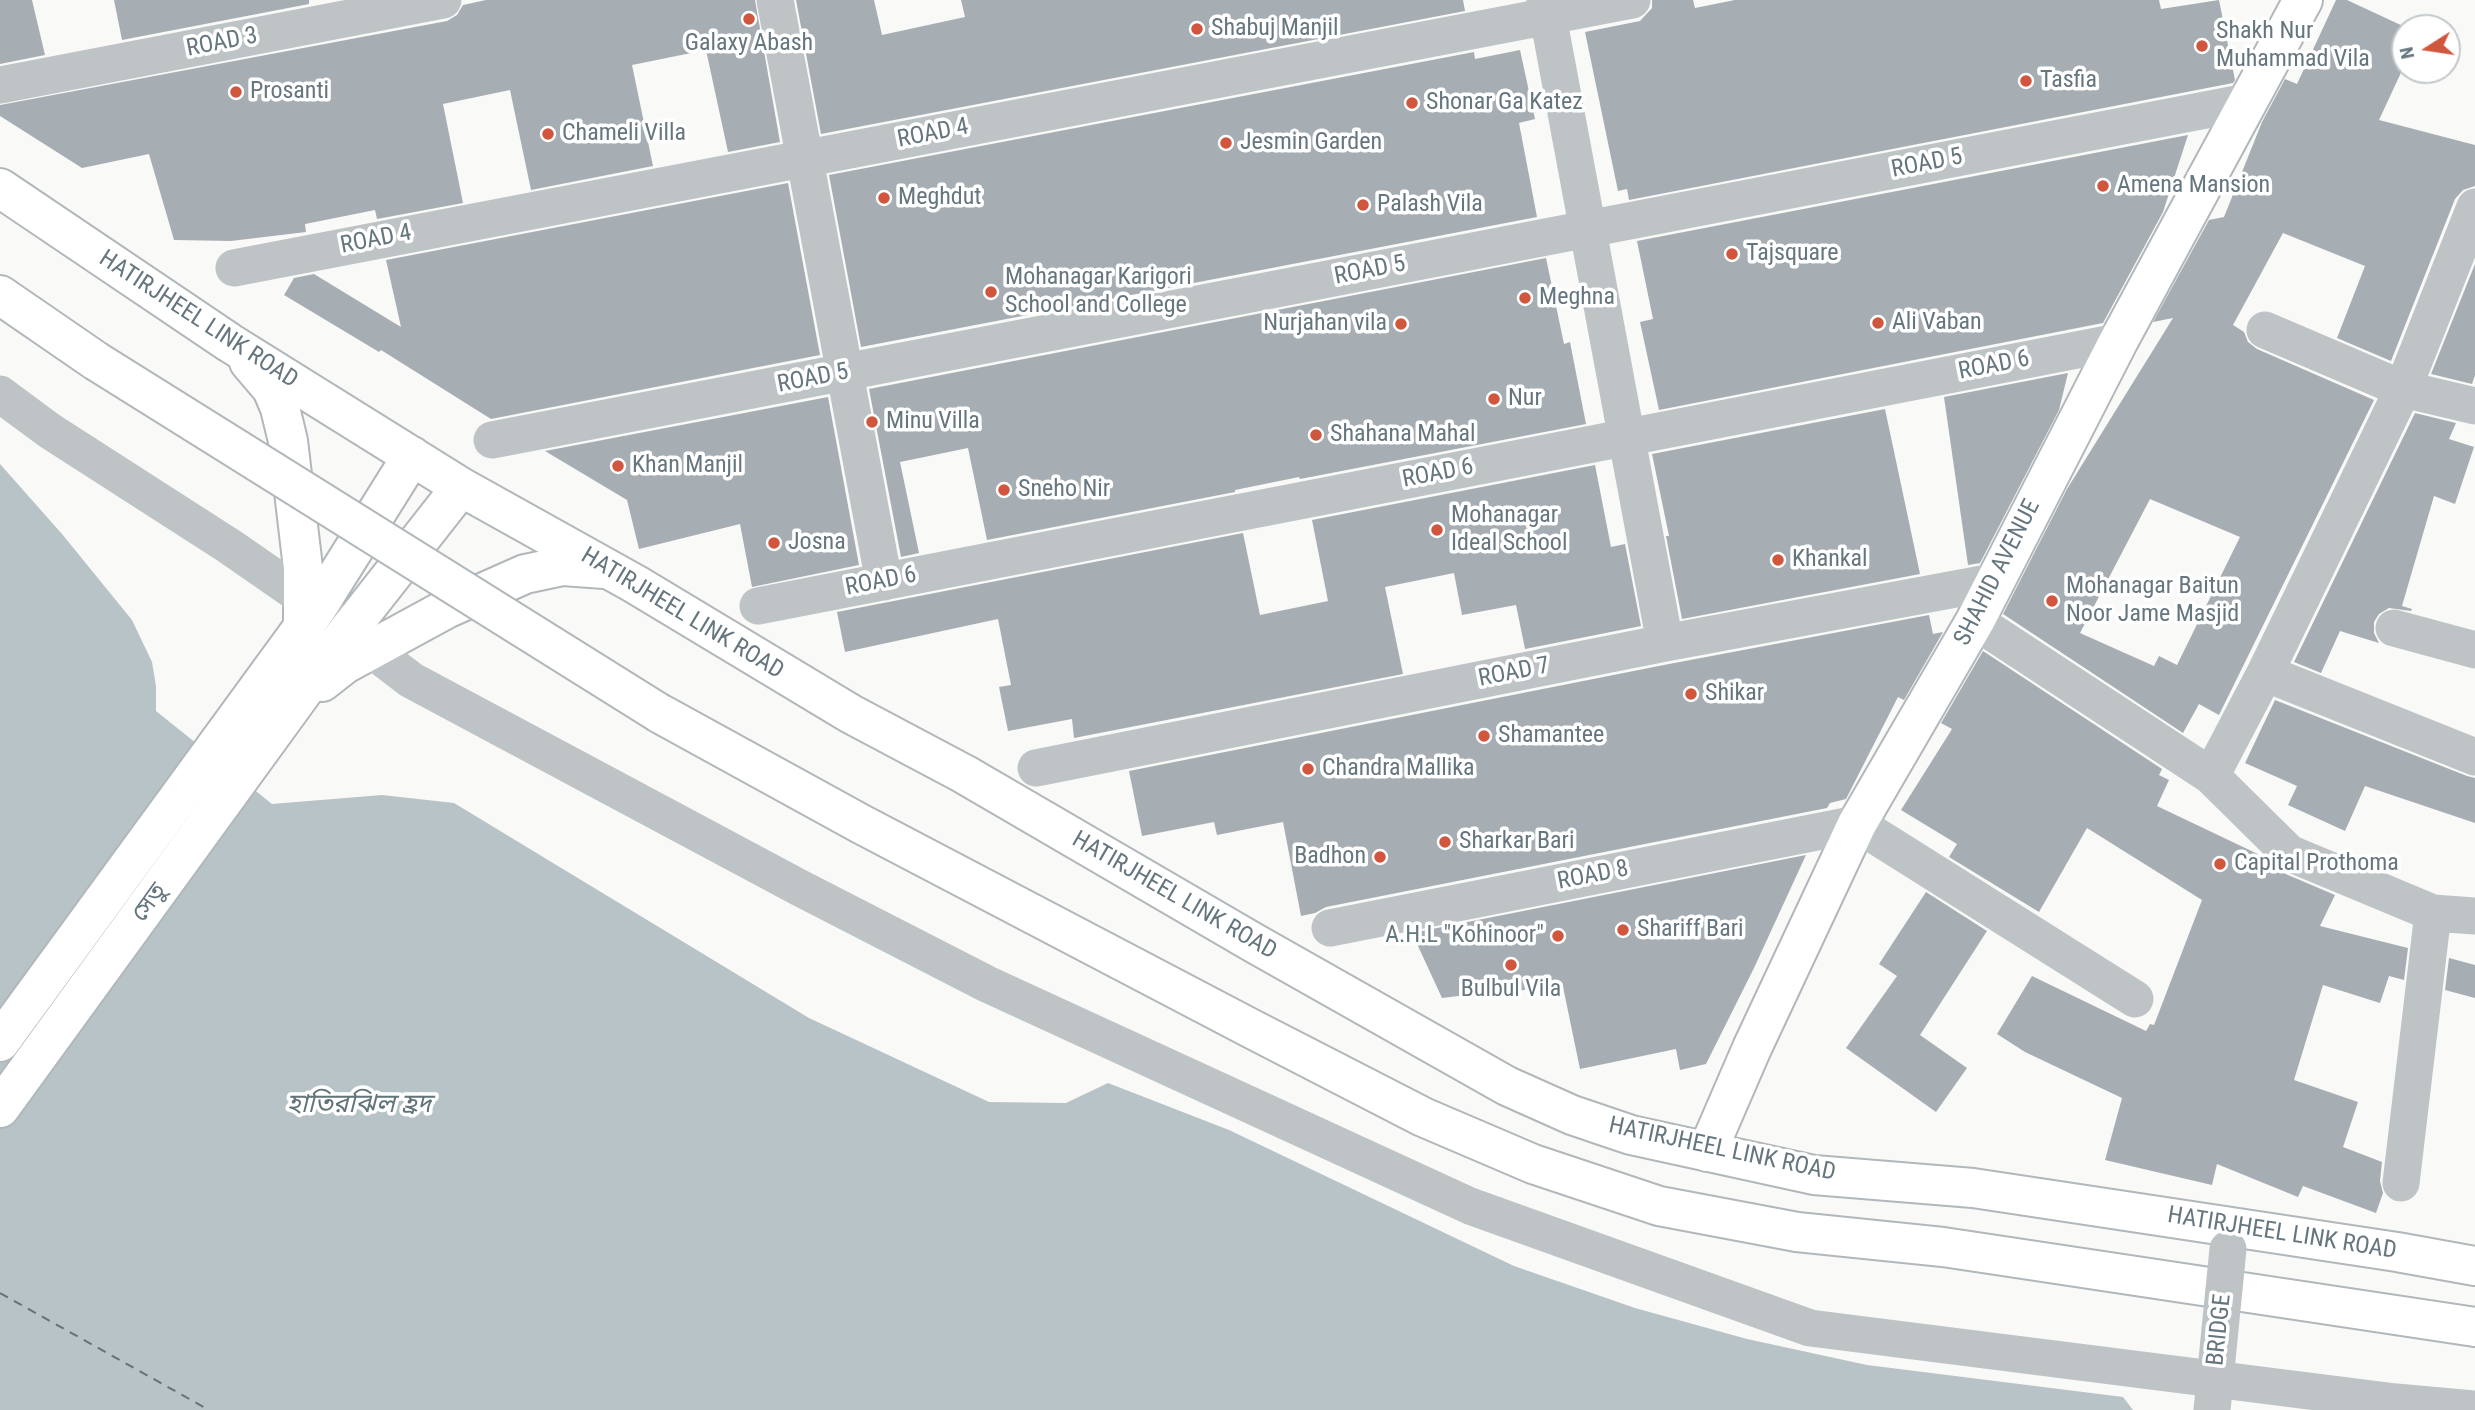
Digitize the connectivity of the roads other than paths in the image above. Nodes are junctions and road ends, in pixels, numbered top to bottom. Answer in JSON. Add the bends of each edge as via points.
{"nodes":[{"id":1,"x":443,"y":0,"type":"edge"},
{"id":2,"x":775,"y":0,"type":"edge"},
{"id":3,"x":1632,"y":0,"type":"edge"},
{"id":4,"x":2303,"y":0,"type":"edge"},
{"id":5,"x":1547,"y":8,"type":"edge"},
{"id":6,"x":0,"y":85,"type":"edge"},
{"id":7,"x":2247,"y":102,"type":"junction"},
{"id":8,"x":804,"y":159,"type":"junction"},
{"id":9,"x":0,"y":188,"type":"edge"},
{"id":10,"x":2475,"y":207,"type":"edge"},
{"id":11,"x":1588,"y":229,"type":"junction"},
{"id":12,"x":234,"y":268,"type":"dead end"},
{"id":13,"x":0,"y":295,"type":"edge"},
{"id":14,"x":2265,"y":330,"type":"dead end"},
{"id":15,"x":2118,"y":342,"type":"junction"},
{"id":16,"x":230,"y":343,"type":"junction"},
{"id":17,"x":845,"y":373,"type":"junction"},
{"id":18,"x":2403,"y":389,"type":"junction"},
{"id":19,"x":0,"y":394,"type":"edge"},
{"id":20,"x":2475,"y":406,"type":"edge"},
{"id":21,"x":1627,"y":438,"type":"junction"},
{"id":22,"x":492,"y":440,"type":"dead end"},
{"id":23,"x":412,"y":456,"type":"junction"},
{"id":24,"x":461,"y":487,"type":"junction"},
{"id":25,"x":608,"y":569,"type":"junction"},
{"id":26,"x":884,"y":582,"type":"junction"},
{"id":27,"x":1993,"y":582,"type":"junction"},
{"id":28,"x":758,"y":606,"type":"dead end"},
{"id":29,"x":308,"y":612,"type":"junction"},
{"id":30,"x":1975,"y":621,"type":"junction"},
{"id":31,"x":2394,"y":628,"type":"dead end"},
{"id":32,"x":359,"y":641,"type":"junction"},
{"id":33,"x":1665,"y":643,"type":"junction"},
{"id":34,"x":2475,"y":650,"type":"edge"},
{"id":35,"x":2265,"y":673,"type":"junction"},
{"id":36,"x":2475,"y":757,"type":"edge"},
{"id":37,"x":1036,"y":768,"type":"dead end"},
{"id":38,"x":2211,"y":776,"type":"junction"},
{"id":39,"x":1857,"y":824,"type":"junction"},
{"id":40,"x":2433,"y":913,"type":"junction"},
{"id":41,"x":2475,"y":916,"type":"edge"},
{"id":42,"x":1330,"y":928,"type":"dead end"},
{"id":43,"x":2135,"y":999,"type":"dead end"},
{"id":44,"x":0,"y":1042,"type":"edge"},
{"id":45,"x":0,"y":1108,"type":"edge"},
{"id":46,"x":1707,"y":1152,"type":"junction"},
{"id":47,"x":2401,"y":1183,"type":"dead end"},
{"id":48,"x":2228,"y":1249,"type":"dead end"},
{"id":49,"x":2475,"y":1266,"type":"edge"},
{"id":50,"x":2475,"y":1327,"type":"edge"},
{"id":51,"x":2475,"y":1409,"type":"edge"},
{"id":52,"x":2212,"y":1410,"type":"edge"}],
"edges":[{"from":1,"to":6,"type":"street","name":"ROAD 3"},
{"from":2,"to":8,"type":"street"},
{"from":3,"to":5,"type":"street","name":"ROAD 4"},
{"from":4,"to":7,"type":"main road","name":"SHAHID AVENUE"},
{"from":5,"to":8,"type":"street","name":"ROAD 4"},
{"from":5,"to":11,"type":"street"},
{"from":7,"to":11,"type":"street","name":"ROAD 5"},
{"from":7,"to":15,"type":"main road","name":"SHAHID AVENUE"},
{"from":8,"to":12,"type":"street","name":"ROAD 4"},
{"from":8,"to":17,"type":"street"},
{"from":9,"to":16,"type":"main road","name":"HATIRJHEEL LINK ROAD"},
{"from":10,"to":18,"type":"street"},
{"from":11,"to":17,"type":"street","name":"ROAD 5"},
{"from":11,"to":21,"type":"street"},
{"from":13,"to":50,"type":"main road","bridge":true,"via":[[96,361],[659,713],[1289,1048],[1423,1117],[1533,1164],[1659,1206],[1797,1232],[1943,1247]]},
{"from":14,"to":18,"type":"street"},
{"from":15,"to":21,"type":"street","name":"ROAD 6"},
{"from":15,"to":27,"type":"main road","name":"SHAHID AVENUE"},
{"from":16,"to":23,"type":"main road","name":"HATIRJHEEL LINK ROAD"},
{"from":16,"to":29,"type":"main road","via":[[261,374],[280,408]]},
{"from":17,"to":22,"type":"street","name":"ROAD 5"},
{"from":17,"to":26,"type":"street"},
{"from":18,"to":20,"type":"street"},
{"from":18,"to":35,"type":"street"},
{"from":19,"to":29,"type":"street","via":[[229,546]]},
{"from":21,"to":26,"type":"street","name":"ROAD 6"},
{"from":21,"to":33,"type":"street"},
{"from":23,"to":24,"type":"main road","name":"HATIRJHEEL LINK ROAD"},
{"from":23,"to":29,"type":"main road"},
{"from":24,"to":25,"type":"main road","name":"HATIRJHEEL LINK ROAD"},
{"from":24,"to":32,"type":"main road"},
{"from":25,"to":32,"type":"main road","name":"সেতু","via":[[563,566],[525,575]]},
{"from":25,"to":46,"type":"main road","name":"HATIRJHEEL LINK ROAD","via":[[851,714],[964,774],[1507,1086],[1631,1135]]},
{"from":26,"to":28,"type":"street","name":"ROAD 6"},
{"from":27,"to":30,"type":"main road","name":"SHAHID AVENUE"},
{"from":27,"to":33,"type":"street","name":"ROAD 7"},
{"from":29,"to":32,"type":"street"},
{"from":29,"to":44,"type":"main road","via":[[272,671]]},
{"from":30,"to":38,"type":"street"},
{"from":30,"to":39,"type":"main road","name":"SHAHID AVENUE"},
{"from":31,"to":34,"type":"street"},
{"from":32,"to":45,"type":"main road","name":"সেতু","via":[[345,664],[300,698]]},
{"from":32,"to":51,"type":"street","via":[[411,680],[987,984],[1470,1206],[1522,1225],[1810,1328]]},
{"from":33,"to":37,"type":"street","name":"ROAD 7"},
{"from":35,"to":36,"type":"street"},
{"from":35,"to":38,"type":"street"},
{"from":38,"to":40,"type":"street","via":[[2289,853]]},
{"from":39,"to":42,"type":"street","name":"ROAD 8"},
{"from":39,"to":43,"type":"street"},
{"from":39,"to":46,"type":"main road","name":"SHAHID AVENUE"},
{"from":40,"to":41,"type":"street"},
{"from":40,"to":47,"type":"street"},
{"from":46,"to":49,"type":"main road","name":"HATIRJHEEL LINK ROAD","via":[[1814,1175],[1973,1188]]},
{"from":48,"to":52,"type":"street","name":"BRIDGE","bridge":true}]}
